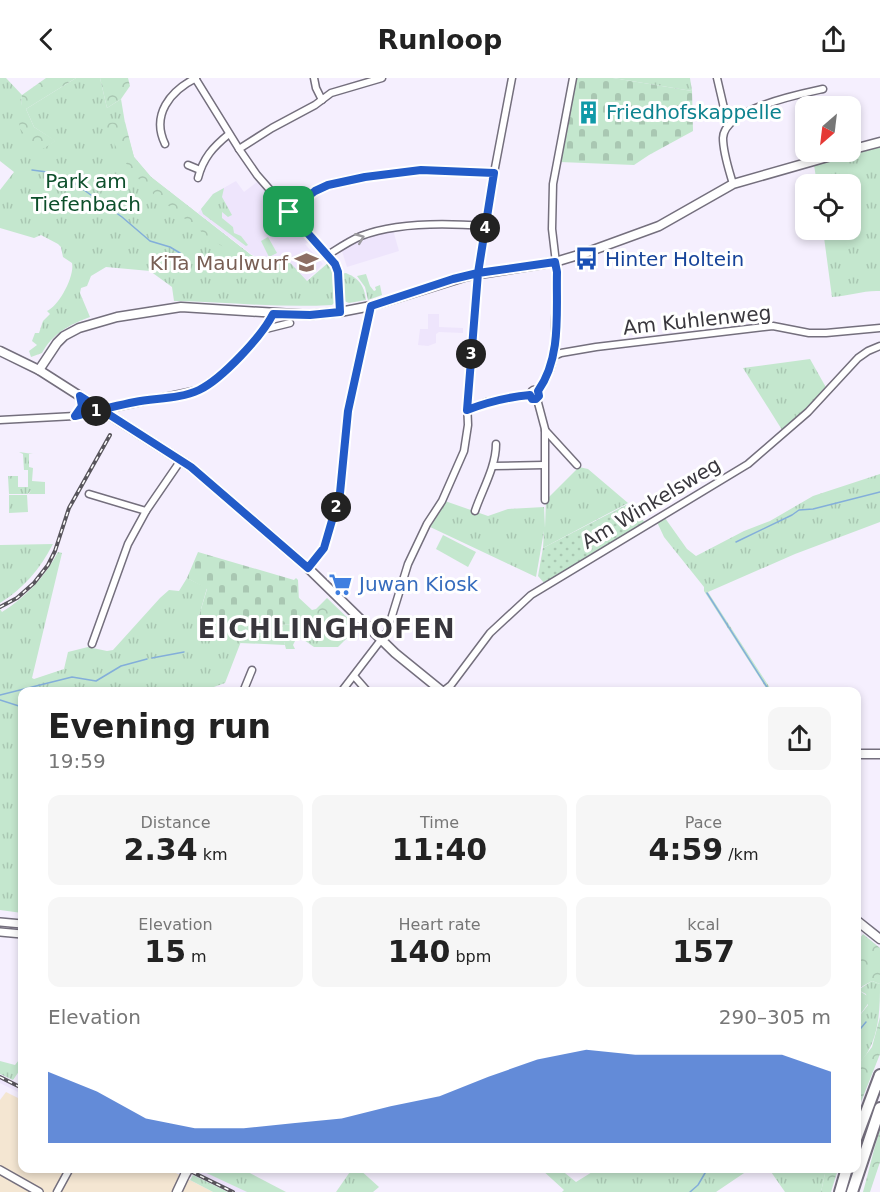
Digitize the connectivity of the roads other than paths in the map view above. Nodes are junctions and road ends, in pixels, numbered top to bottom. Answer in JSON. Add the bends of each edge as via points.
{"nodes":[{"id":1,"x":195,"y":78,"type":"edge"},
{"id":2,"x":314,"y":78,"type":"edge"},
{"id":3,"x":382,"y":78,"type":"edge"},
{"id":4,"x":512,"y":78,"type":"edge"},
{"id":5,"x":573,"y":78,"type":"edge"},
{"id":6,"x":717,"y":78,"type":"edge"},
{"id":7,"x":823,"y":89,"type":"dead end"},
{"id":8,"x":322,"y":100,"type":"junction"},
{"id":9,"x":733,"y":120,"type":"junction"},
{"id":10,"x":229,"y":134,"type":"junction"},
{"id":11,"x":880,"y":142,"type":"edge"},
{"id":12,"x":165,"y":144,"type":"dead end"},
{"id":13,"x":861,"y":147,"type":"edge"},
{"id":14,"x":239,"y":149,"type":"junction"},
{"id":15,"x":810,"y":162,"type":"edge"},
{"id":16,"x":188,"y":165,"type":"dead end"},
{"id":17,"x":200,"y":170,"type":"junction"},
{"id":18,"x":494,"y":173,"type":"junction"},
{"id":19,"x":198,"y":178,"type":"dead end"},
{"id":20,"x":733,"y":184,"type":"junction"},
{"id":21,"x":289,"y":212,"type":"junction"},
{"id":22,"x":485,"y":226,"type":"junction"},
{"id":23,"x":328,"y":255,"type":"junction"},
{"id":24,"x":555,"y":262,"type":"junction"},
{"id":25,"x":478,"y":273,"type":"junction"},
{"id":26,"x":371,"y":306,"type":"junction"},
{"id":27,"x":340,"y":312,"type":"junction"},
{"id":28,"x":273,"y":314,"type":"junction"},
{"id":29,"x":290,"y":323,"type":"dead end"},
{"id":30,"x":880,"y":328,"type":"edge"},
{"id":31,"x":266,"y":329,"type":"junction"},
{"id":32,"x":880,"y":346,"type":"edge"},
{"id":33,"x":0,"y":351,"type":"edge"},
{"id":34,"x":554,"y":356,"type":"junction"},
{"id":35,"x":39,"y":370,"type":"junction"},
{"id":36,"x":538,"y":391,"type":"junction"},
{"id":37,"x":530,"y":395,"type":"junction"},
{"id":38,"x":80,"y":396,"type":"junction"},
{"id":39,"x":537,"y":399,"type":"junction"},
{"id":40,"x":102,"y":410,"type":"junction"},
{"id":41,"x":467,"y":410,"type":"junction"},
{"id":42,"x":75,"y":416,"type":"junction"},
{"id":43,"x":0,"y":420,"type":"edge"},
{"id":44,"x":545,"y":429,"type":"junction"},
{"id":45,"x":496,"y":444,"type":"dead end"},
{"id":46,"x":181,"y":460,"type":"junction"},
{"id":47,"x":544,"y":465,"type":"junction"},
{"id":48,"x":577,"y":465,"type":"dead end"},
{"id":49,"x":493,"y":466,"type":"junction"},
{"id":50,"x":89,"y":494,"type":"dead end"},
{"id":51,"x":545,"y":500,"type":"dead end"},
{"id":52,"x":147,"y":511,"type":"junction"},
{"id":53,"x":474,"y":511,"type":"dead end"},
{"id":54,"x":308,"y":568,"type":"junction"},
{"id":55,"x":382,"y":640,"type":"junction"},
{"id":56,"x":92,"y":644,"type":"dead end"},
{"id":57,"x":252,"y":670,"type":"dead end"},
{"id":58,"x":354,"y":676,"type":"junction"},
{"id":59,"x":245,"y":687,"type":"edge"},
{"id":60,"x":346,"y":687,"type":"edge"},
{"id":61,"x":364,"y":687,"type":"edge"},
{"id":62,"x":437,"y":687,"type":"edge"},
{"id":63,"x":447,"y":687,"type":"edge"},
{"id":64,"x":861,"y":754,"type":"edge"},
{"id":65,"x":880,"y":754,"type":"edge"},
{"id":66,"x":0,"y":922,"type":"edge"},
{"id":67,"x":18,"y":924,"type":"edge"},
{"id":68,"x":861,"y":924,"type":"edge"},
{"id":69,"x":0,"y":932,"type":"edge"},
{"id":70,"x":18,"y":934,"type":"edge"},
{"id":71,"x":880,"y":939,"type":"edge"},
{"id":72,"x":880,"y":1075,"type":"edge"},
{"id":73,"x":880,"y":1108,"type":"edge"},
{"id":74,"x":861,"y":1126,"type":"edge"},
{"id":75,"x":861,"y":1165,"type":"edge"},
{"id":76,"x":0,"y":1170,"type":"edge"},
{"id":77,"x":67,"y":1173,"type":"edge"},
{"id":78,"x":186,"y":1173,"type":"edge"},
{"id":79,"x":846,"y":1173,"type":"edge"},
{"id":80,"x":858,"y":1173,"type":"edge"},
{"id":81,"x":39,"y":1192,"type":"edge"},
{"id":82,"x":57,"y":1192,"type":"edge"},
{"id":83,"x":177,"y":1192,"type":"edge"},
{"id":84,"x":840,"y":1192,"type":"edge"},
{"id":85,"x":852,"y":1192,"type":"edge"}],
"edges":[{"from":1,"to":10,"type":"street"},
{"from":1,"to":12,"type":"street","via":[[176,91],[163,112],[159,125]]},
{"from":2,"to":8,"type":"street"},
{"from":3,"to":8,"type":"street","via":[[331,93]]},
{"from":4,"to":18,"type":"street"},
{"from":5,"to":24,"type":"street","via":[[553,184]]},
{"from":6,"to":9,"type":"street","via":[[724,108]]},
{"from":7,"to":9,"type":"street","via":[[779,99]]},
{"from":8,"to":14,"type":"street"},
{"from":9,"to":20,"type":"street","via":[[723,139]]},
{"from":10,"to":14,"type":"street"},
{"from":10,"to":17,"type":"street","via":[[214,146]]},
{"from":11,"to":13,"type":"main road"},
{"from":14,"to":21,"type":"street"},
{"from":15,"to":20,"type":"main road"},
{"from":16,"to":17,"type":"street"},
{"from":17,"to":19,"type":"street"},
{"from":18,"to":21,"type":"street","via":[[421,170],[365,177],[328,185]]},
{"from":18,"to":22,"type":"street"},
{"from":20,"to":24,"type":"main road","via":[[659,226]]},
{"from":21,"to":23,"type":"street"},
{"from":23,"to":22,"type":"street","one_way":true,"via":[[381,230],[457,224]]},
{"from":22,"to":25,"type":"street"},
{"from":23,"to":27,"type":"street","via":[[338,272]]},
{"from":24,"to":25,"type":"main road"},
{"from":24,"to":34,"type":"street"},
{"from":25,"to":26,"type":"main road"},
{"from":25,"to":41,"type":"street"},
{"from":26,"to":27,"type":"main road"},
{"from":26,"to":54,"type":"street","via":[[348,411],[340,493],[324,548]]},
{"from":27,"to":28,"type":"main road"},
{"from":28,"to":31,"type":"street"},
{"from":28,"to":35,"type":"main road","via":[[181,307],[117,317],[64,336]]},
{"from":29,"to":31,"type":"street"},
{"from":30,"to":34,"type":"street","name":"Am Kuhlenweg","via":[[809,333],[773,327],[596,347]]},
{"from":31,"to":40,"type":"street","via":[[200,389]]},
{"from":32,"to":63,"type":"street","name":"Am Winkelsweg","via":[[858,358],[808,412],[748,464],[531,595],[490,633]]},
{"from":33,"to":35,"type":"main road"},
{"from":34,"to":36,"type":"street"},
{"from":35,"to":38,"type":"main road"},
{"from":36,"to":37,"type":"street","via":[[532,390]]},
{"from":36,"to":39,"type":"street"},
{"from":37,"to":39,"type":"street"},
{"from":37,"to":41,"type":"street","via":[[487,402]]},
{"from":38,"to":40,"type":"main road"},
{"from":38,"to":42,"type":"street","via":[[82,406]]},
{"from":39,"to":44,"type":"street"},
{"from":40,"to":42,"type":"street"},
{"from":40,"to":46,"type":"main road"},
{"from":41,"to":55,"type":"street","via":[[466,440],[458,467],[403,577]]},
{"from":42,"to":43,"type":"street"},
{"from":44,"to":47,"type":"street"},
{"from":44,"to":48,"type":"street"},
{"from":45,"to":49,"type":"street"},
{"from":46,"to":52,"type":"street"},
{"from":46,"to":54,"type":"main road"},
{"from":47,"to":49,"type":"street"},
{"from":47,"to":51,"type":"street"},
{"from":49,"to":53,"type":"street"},
{"from":50,"to":52,"type":"street"},
{"from":52,"to":56,"type":"street","via":[[128,544]]},
{"from":54,"to":55,"type":"main road"},
{"from":55,"to":58,"type":"street"},
{"from":55,"to":62,"type":"main road"},
{"from":57,"to":59,"type":"street"},
{"from":58,"to":60,"type":"street"},
{"from":58,"to":61,"type":"street"},
{"from":64,"to":65,"type":"main road"},
{"from":66,"to":67,"type":"street"},
{"from":68,"to":71,"type":"main road"},
{"from":69,"to":70,"type":"street"},
{"from":72,"to":74,"type":"highway"},
{"from":73,"to":75,"type":"highway"},
{"from":76,"to":81,"type":"street"},
{"from":77,"to":82,"type":"street"},
{"from":78,"to":83,"type":"main road"},
{"from":79,"to":84,"type":"highway"},
{"from":80,"to":85,"type":"highway"}]}
